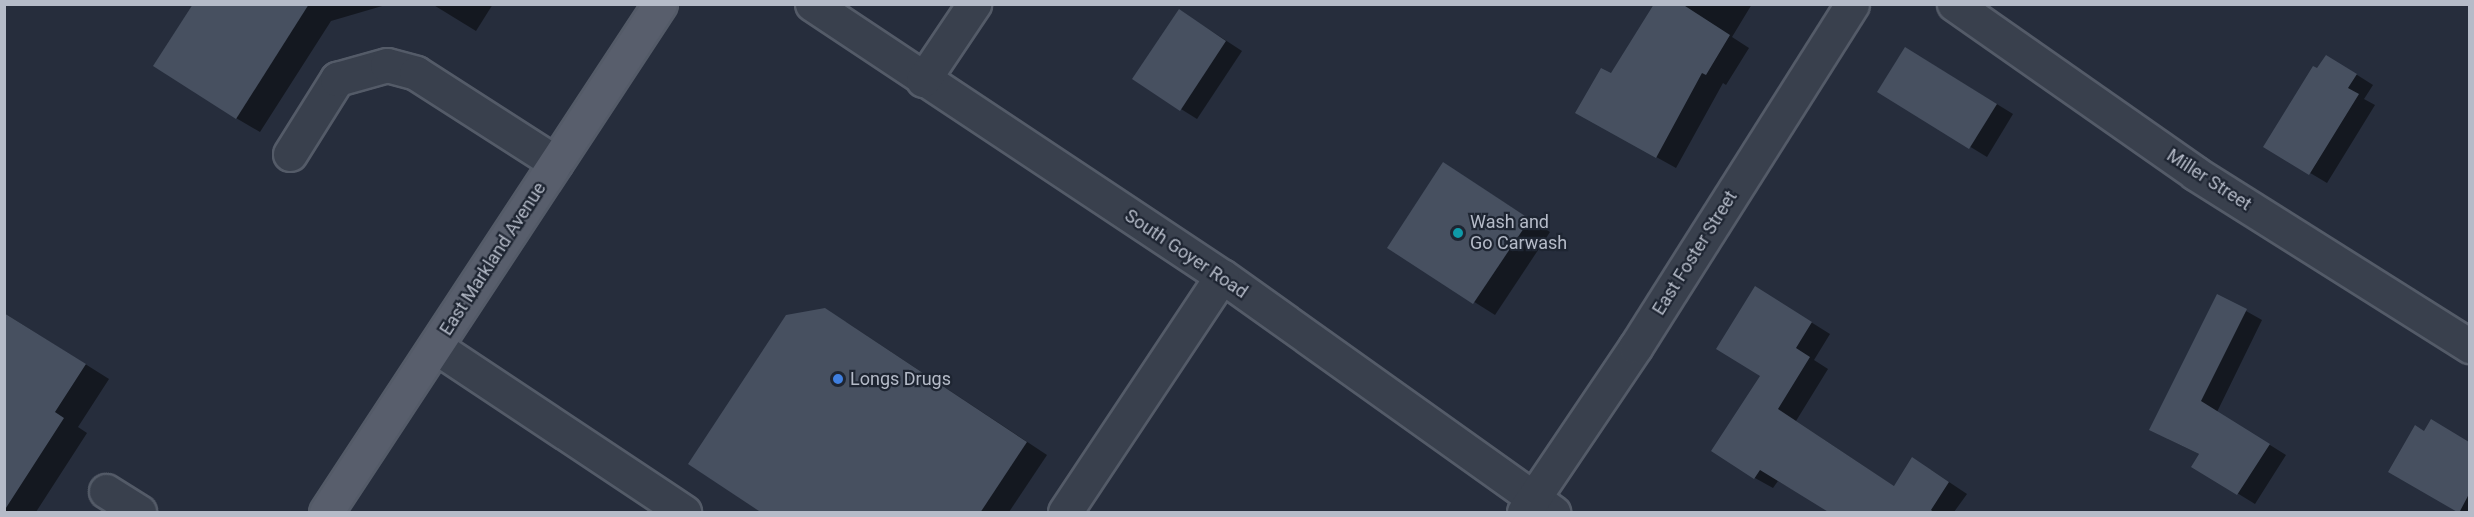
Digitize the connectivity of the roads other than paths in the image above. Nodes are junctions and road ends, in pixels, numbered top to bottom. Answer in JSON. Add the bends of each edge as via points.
{"nodes":[{"id":1,"x":660,"y":4,"type":"edge"},
{"id":2,"x":812,"y":4,"type":"edge"},
{"id":3,"x":974,"y":4,"type":"edge"},
{"id":4,"x":1852,"y":4,"type":"edge"},
{"id":5,"x":1954,"y":4,"type":"edge"},
{"id":6,"x":923,"y":80,"type":"junction"},
{"id":7,"x":290,"y":154,"type":"dead end"},
{"id":8,"x":556,"y":164,"type":"junction"},
{"id":9,"x":1222,"y":276,"type":"junction"},
{"id":10,"x":2469,"y":346,"type":"edge"},
{"id":11,"x":436,"y":347,"type":"junction"},
{"id":12,"x":106,"y":491,"type":"dead end"},
{"id":13,"x":1536,"y":507,"type":"edge"},
{"id":14,"x":139,"y":513,"type":"edge"},
{"id":15,"x":326,"y":513,"type":"edge"},
{"id":16,"x":684,"y":513,"type":"edge"},
{"id":17,"x":1065,"y":513,"type":"edge"}],
"edges":[{"from":1,"to":8,"type":"main road","name":"East Markland Avenue"},
{"from":2,"to":6,"type":"street","name":"South Goyer Road"},
{"from":3,"to":6,"type":"street"},
{"from":4,"to":13,"type":"street","name":"East Foster Street"},
{"from":5,"to":10,"type":"street","name":"Miller Street","via":[[2195,172]]},
{"from":6,"to":9,"type":"street","name":"South Goyer Road"},
{"from":7,"to":8,"type":"street","via":[[337,79],[356,70],[387,65],[416,73]]},
{"from":8,"to":11,"type":"main road","name":"East Markland Avenue"},
{"from":9,"to":13,"type":"street","name":"South Goyer Road"},
{"from":9,"to":17,"type":"street"},
{"from":11,"to":15,"type":"main road","name":"East Markland Avenue"},
{"from":11,"to":16,"type":"street"},
{"from":12,"to":14,"type":"street"}]}
